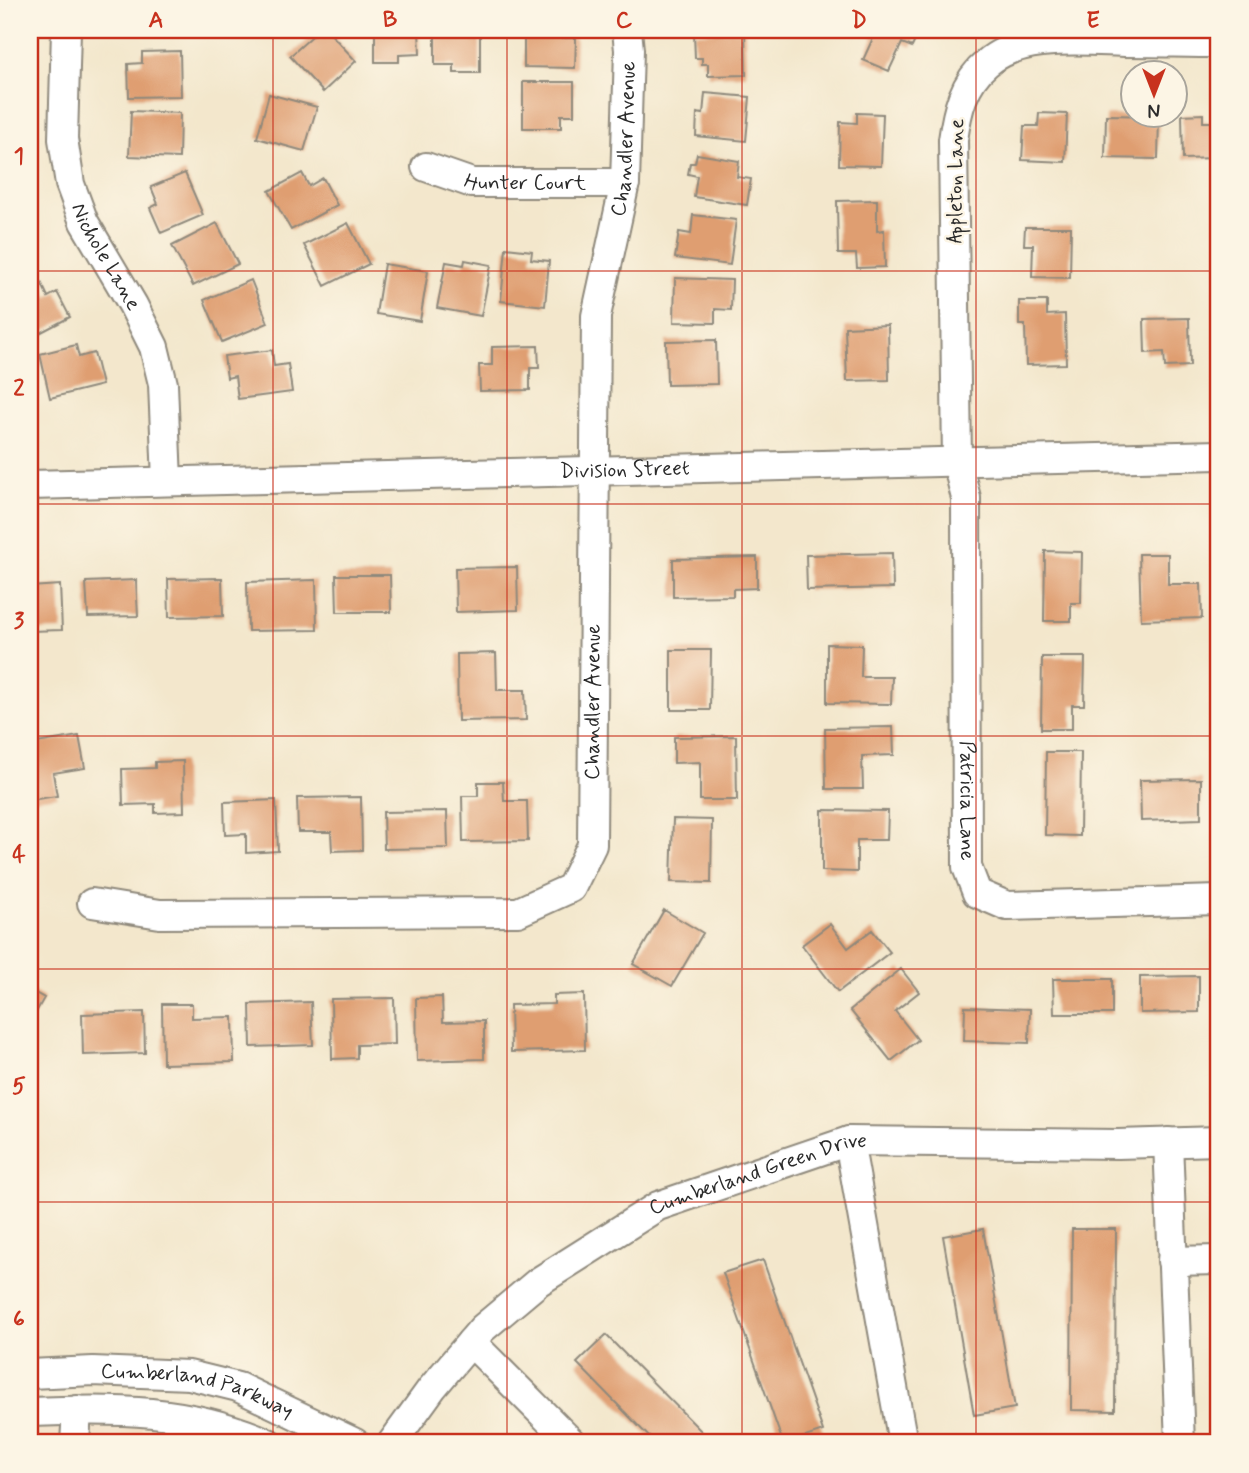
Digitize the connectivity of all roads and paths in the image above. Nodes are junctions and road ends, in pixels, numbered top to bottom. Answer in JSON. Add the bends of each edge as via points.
{"nodes":[{"id":1,"x":66,"y":30,"type":"edge"},
{"id":2,"x":627,"y":30,"type":"edge"},
{"id":3,"x":1219,"y":43,"type":"edge"},
{"id":4,"x":426,"y":167,"type":"dead end"},
{"id":5,"x":625,"y":183,"type":"junction"},
{"id":6,"x":1219,"y":455,"type":"edge"},
{"id":7,"x":957,"y":462,"type":"junction"},
{"id":8,"x":596,"y":472,"type":"junction"},
{"id":9,"x":167,"y":481,"type":"junction"},
{"id":10,"x":30,"y":485,"type":"edge"},
{"id":11,"x":1219,"y":900,"type":"edge"},
{"id":12,"x":92,"y":903,"type":"dead end"},
{"id":13,"x":1219,"y":1140,"type":"edge"},
{"id":14,"x":849,"y":1142,"type":"junction"},
{"id":15,"x":1168,"y":1142,"type":"junction"},
{"id":16,"x":1219,"y":1260,"type":"edge"},
{"id":17,"x":1172,"y":1261,"type":"junction"},
{"id":18,"x":471,"y":1342,"type":"junction"},
{"id":19,"x":30,"y":1374,"type":"edge"},
{"id":20,"x":78,"y":1410,"type":"junction"},
{"id":21,"x":30,"y":1412,"type":"edge"},
{"id":22,"x":75,"y":1443,"type":"edge"},
{"id":23,"x":268,"y":1443,"type":"edge"},
{"id":24,"x":355,"y":1443,"type":"edge"},
{"id":25,"x":392,"y":1443,"type":"edge"},
{"id":26,"x":572,"y":1443,"type":"edge"},
{"id":27,"x":903,"y":1443,"type":"edge"},
{"id":28,"x":1180,"y":1443,"type":"edge"}],
"edges":[{"from":1,"to":9,"type":"street","name":"Nichole Lane","via":[[63,139],[70,184],[84,222],[154,347],[163,384]]},
{"from":2,"to":5,"type":"street","name":"Chandler Avenue"},
{"from":3,"to":7,"type":"street","name":"Appleton Lane","via":[[1051,40],[1016,47],[987,62],[966,87],[953,140]]},
{"from":4,"to":5,"type":"street","name":"Hunter Court","via":[[472,183]]},
{"from":5,"to":8,"type":"street","name":"Chandler Avenue","via":[[597,316]]},
{"from":6,"to":7,"type":"street","name":"Division Street"},
{"from":7,"to":8,"type":"street","name":"Division Street"},
{"from":7,"to":11,"type":"street","name":"Patricia Lane","via":[[966,498],[967,867],[976,893],[1007,906]]},
{"from":8,"to":9,"type":"street","name":"Division Street"},
{"from":8,"to":12,"type":"street","name":"Chandler Avenue","via":[[592,845],[571,888],[518,912],[160,914]]},
{"from":9,"to":10,"type":"street","name":"Division Street"},
{"from":13,"to":15,"type":"street","name":"Cumberland Green Drive"},
{"from":14,"to":15,"type":"street","name":"Cumberland Green Drive"},
{"from":14,"to":18,"type":"street","name":"Cumberland Green Drive","via":[[658,1206],[538,1282]]},
{"from":14,"to":27,"type":"street"},
{"from":15,"to":17,"type":"street"},
{"from":16,"to":17,"type":"street"},
{"from":17,"to":28,"type":"street"},
{"from":18,"to":25,"type":"street","name":"Cumberland Green Drive"},
{"from":18,"to":26,"type":"street"},
{"from":19,"to":24,"type":"street","name":"Cumberland Parkway","via":[[189,1375],[238,1387]]},
{"from":20,"to":21,"type":"street","name":"Cumberland Parkway"},
{"from":20,"to":22,"type":"street"},
{"from":20,"to":23,"type":"street","name":"Cumberland Parkway","via":[[144,1411],[211,1423]]}]}
